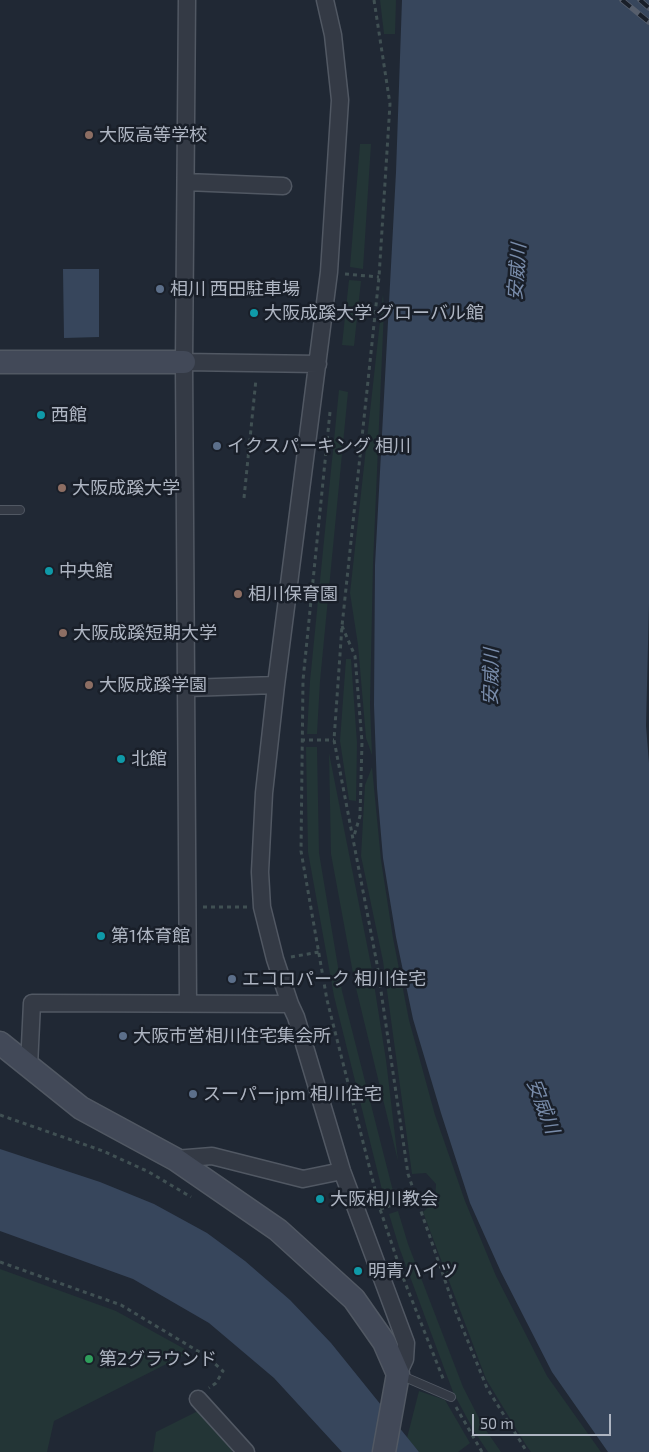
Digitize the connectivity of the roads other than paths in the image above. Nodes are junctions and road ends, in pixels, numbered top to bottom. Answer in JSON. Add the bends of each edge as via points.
{"nodes":[{"id":1,"x":187,"y":0,"type":"edge"},
{"id":2,"x":325,"y":0,"type":"edge"},
{"id":3,"x":186,"y":182,"type":"junction"},
{"id":4,"x":283,"y":186,"type":"dead end"},
{"id":5,"x":0,"y":362,"type":"edge"},
{"id":6,"x":184,"y":362,"type":"junction"},
{"id":7,"x":318,"y":364,"type":"junction"},
{"id":8,"x":0,"y":510,"type":"edge"},
{"id":9,"x":20,"y":510,"type":"dead end"},
{"id":10,"x":276,"y":685,"type":"junction"},
{"id":11,"x":187,"y":688,"type":"junction"},
{"id":12,"x":188,"y":1002,"type":"junction"},
{"id":13,"x":290,"y":1004,"type":"junction"},
{"id":14,"x":0,"y":1042,"type":"edge"},
{"id":15,"x":29,"y":1066,"type":"junction"},
{"id":16,"x":175,"y":1160,"type":"junction"},
{"id":17,"x":342,"y":1170,"type":"junction"},
{"id":18,"x":398,"y":1374,"type":"junction"},
{"id":19,"x":451,"y":1398,"type":"road end"},
{"id":20,"x":198,"y":1399,"type":"road end"},
{"id":21,"x":246,"y":1452,"type":"edge"},
{"id":22,"x":384,"y":1452,"type":"edge"}],
"edges":[{"from":1,"to":3,"type":"street"},
{"from":2,"to":7,"type":"street","via":[[333,35],[340,100],[329,272]]},
{"from":3,"to":4,"type":"street"},
{"from":3,"to":6,"type":"street"},
{"from":5,"to":6,"type":"street"},
{"from":6,"to":7,"type":"street"},
{"from":6,"to":11,"type":"street"},
{"from":7,"to":10,"type":"street"},
{"from":8,"to":9,"type":"lane"},
{"from":10,"to":11,"type":"street"},
{"from":10,"to":13,"type":"street","via":[[264,793],[260,872],[262,907]]},
{"from":11,"to":12,"type":"street"},
{"from":12,"to":13,"type":"street"},
{"from":12,"to":15,"type":"street","via":[[32,1002]]},
{"from":13,"to":17,"type":"street"},
{"from":14,"to":15,"type":"street"},
{"from":15,"to":16,"type":"street","via":[[81,1108]]},
{"from":16,"to":17,"type":"street","via":[[212,1156],[303,1179]]},
{"from":16,"to":18,"type":"street","via":[[278,1230],[354,1298],[384,1342]]},
{"from":17,"to":18,"type":"street","via":[[406,1343],[405,1359]]},
{"from":18,"to":19,"type":"lane"},
{"from":18,"to":22,"type":"street"},
{"from":20,"to":21,"type":"street"}]}
